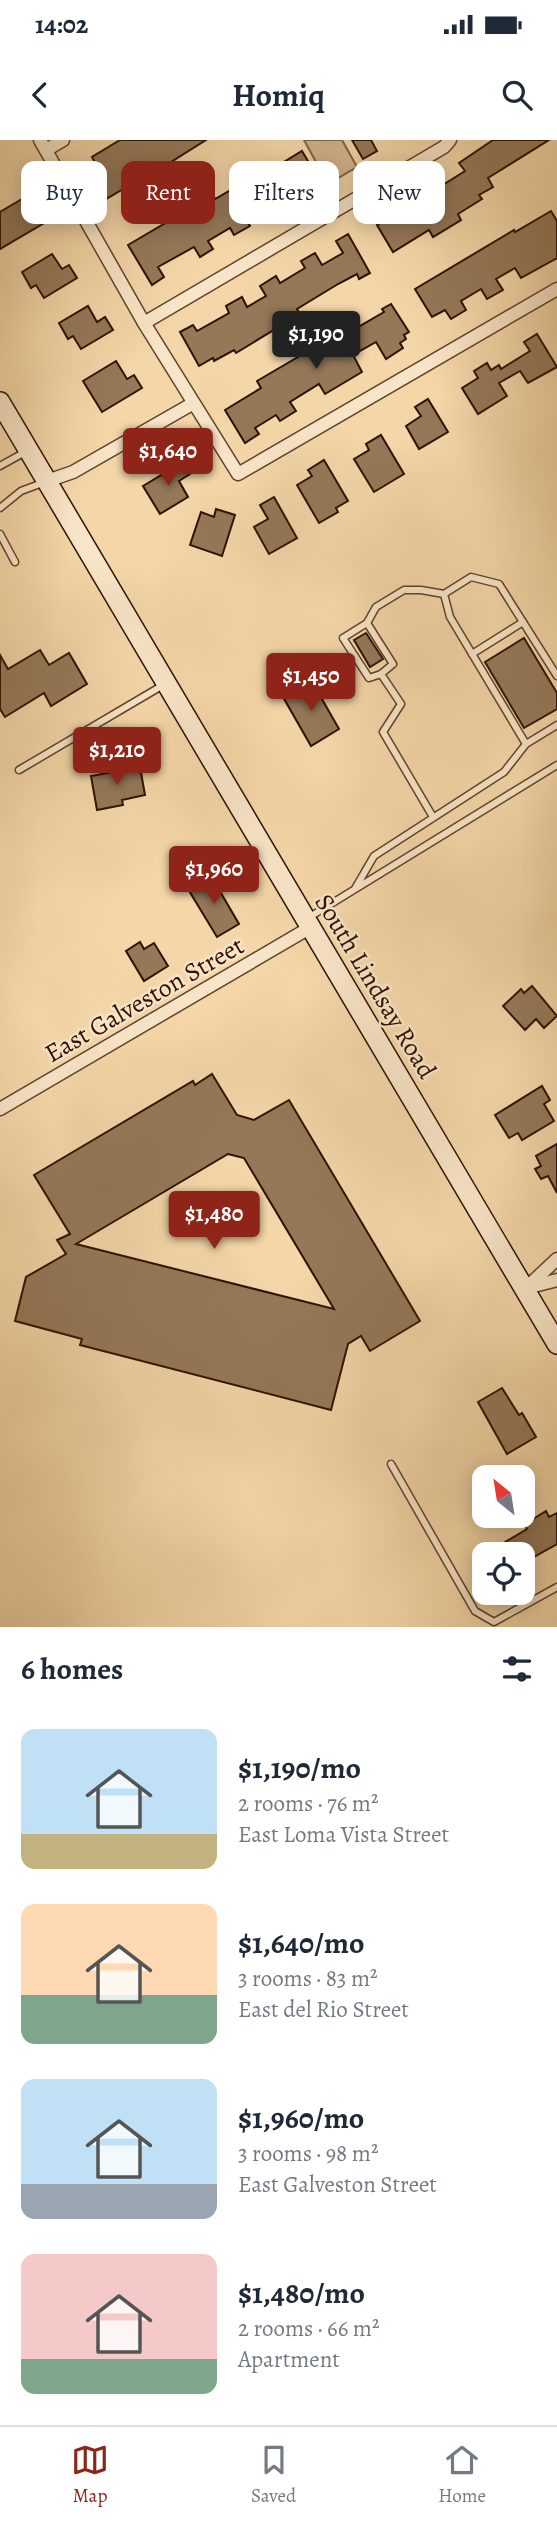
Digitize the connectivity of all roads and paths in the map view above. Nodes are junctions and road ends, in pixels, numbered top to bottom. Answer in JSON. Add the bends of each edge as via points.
{"nodes":[{"id":1,"x":63,"y":140,"type":"edge"},
{"id":2,"x":450,"y":140,"type":"edge"},
{"id":3,"x":43,"y":145,"type":"edge"},
{"id":4,"x":557,"y":289,"type":"edge"},
{"id":5,"x":144,"y":323,"type":"junction"},
{"id":6,"x":0,"y":402,"type":"edge"},
{"id":7,"x":192,"y":404,"type":"junction"},
{"id":8,"x":29,"y":450,"type":"junction"},
{"id":9,"x":0,"y":466,"type":"edge"},
{"id":10,"x":47,"y":481,"type":"junction"},
{"id":11,"x":0,"y":508,"type":"edge"},
{"id":12,"x":0,"y":534,"type":"edge"},
{"id":13,"x":15,"y":562,"type":"dead end"},
{"id":14,"x":444,"y":594,"type":"junction"},
{"id":15,"x":523,"y":622,"type":"junction"},
{"id":16,"x":367,"y":623,"type":"junction"},
{"id":17,"x":472,"y":654,"type":"junction"},
{"id":18,"x":381,"y":674,"type":"junction"},
{"id":19,"x":557,"y":676,"type":"edge"},
{"id":20,"x":166,"y":683,"type":"junction"},
{"id":21,"x":557,"y":724,"type":"edge"},
{"id":22,"x":526,"y":744,"type":"junction"},
{"id":23,"x":557,"y":765,"type":"edge"},
{"id":24,"x":19,"y":770,"type":"dead end"},
{"id":25,"x":433,"y":817,"type":"junction"},
{"id":26,"x":355,"y":889,"type":"junction"},
{"id":27,"x":308,"y":923,"type":"junction"},
{"id":28,"x":0,"y":1109,"type":"edge"},
{"id":29,"x":557,"y":1259,"type":"edge"},
{"id":30,"x":557,"y":1280,"type":"edge"},
{"id":31,"x":526,"y":1288,"type":"junction"},
{"id":32,"x":557,"y":1344,"type":"edge"},
{"id":33,"x":391,"y":1465,"type":"dead end"},
{"id":34,"x":557,"y":1587,"type":"edge"}],
"edges":[{"from":1,"to":3,"type":"street"},
{"from":2,"to":5,"type":"street"},
{"from":3,"to":5,"type":"street"},
{"from":4,"to":7,"type":"street","via":[[238,474]]},
{"from":5,"to":7,"type":"street"},
{"from":6,"to":8,"type":"main road","name":"South Lindsay Road"},
{"from":7,"to":10,"type":"street","via":[[73,472]]},
{"from":8,"to":9,"type":"lane"},
{"from":8,"to":10,"type":"main road","name":"South Lindsay Road"},
{"from":10,"to":11,"type":"lane","via":[[20,491]]},
{"from":10,"to":20,"type":"main road","name":"South Lindsay Road"},
{"from":12,"to":13,"type":"lane"},
{"from":14,"to":15,"type":"lane","via":[[471,577],[499,584]]},
{"from":14,"to":16,"type":"lane","via":[[404,590],[376,607]]},
{"from":14,"to":17,"type":"lane","via":[[450,617]]},
{"from":15,"to":17,"type":"lane"},
{"from":15,"to":19,"type":"lane"},
{"from":16,"to":18,"type":"lane","via":[[393,664]]},
{"from":16,"to":18,"type":"lane","via":[[343,638],[369,678]]},
{"from":17,"to":22,"type":"lane"},
{"from":18,"to":25,"type":"lane","via":[[401,704],[383,732]]},
{"from":20,"to":24,"type":"lane"},
{"from":20,"to":27,"type":"main road","name":"South Lindsay Road"},
{"from":21,"to":22,"type":"lane"},
{"from":22,"to":25,"type":"lane","via":[[504,772]]},
{"from":23,"to":26,"type":"lane"},
{"from":25,"to":26,"type":"lane","via":[[374,856]]},
{"from":26,"to":27,"type":"lane"},
{"from":27,"to":28,"type":"street","name":"East Galveston Street"},
{"from":27,"to":31,"type":"main road","name":"South Lindsay Road"},
{"from":29,"to":31,"type":"street"},
{"from":30,"to":31,"type":"street"},
{"from":31,"to":32,"type":"main road","name":"South Lindsay Road"},
{"from":33,"to":34,"type":"lane","via":[[475,1611],[494,1622]]}]}
